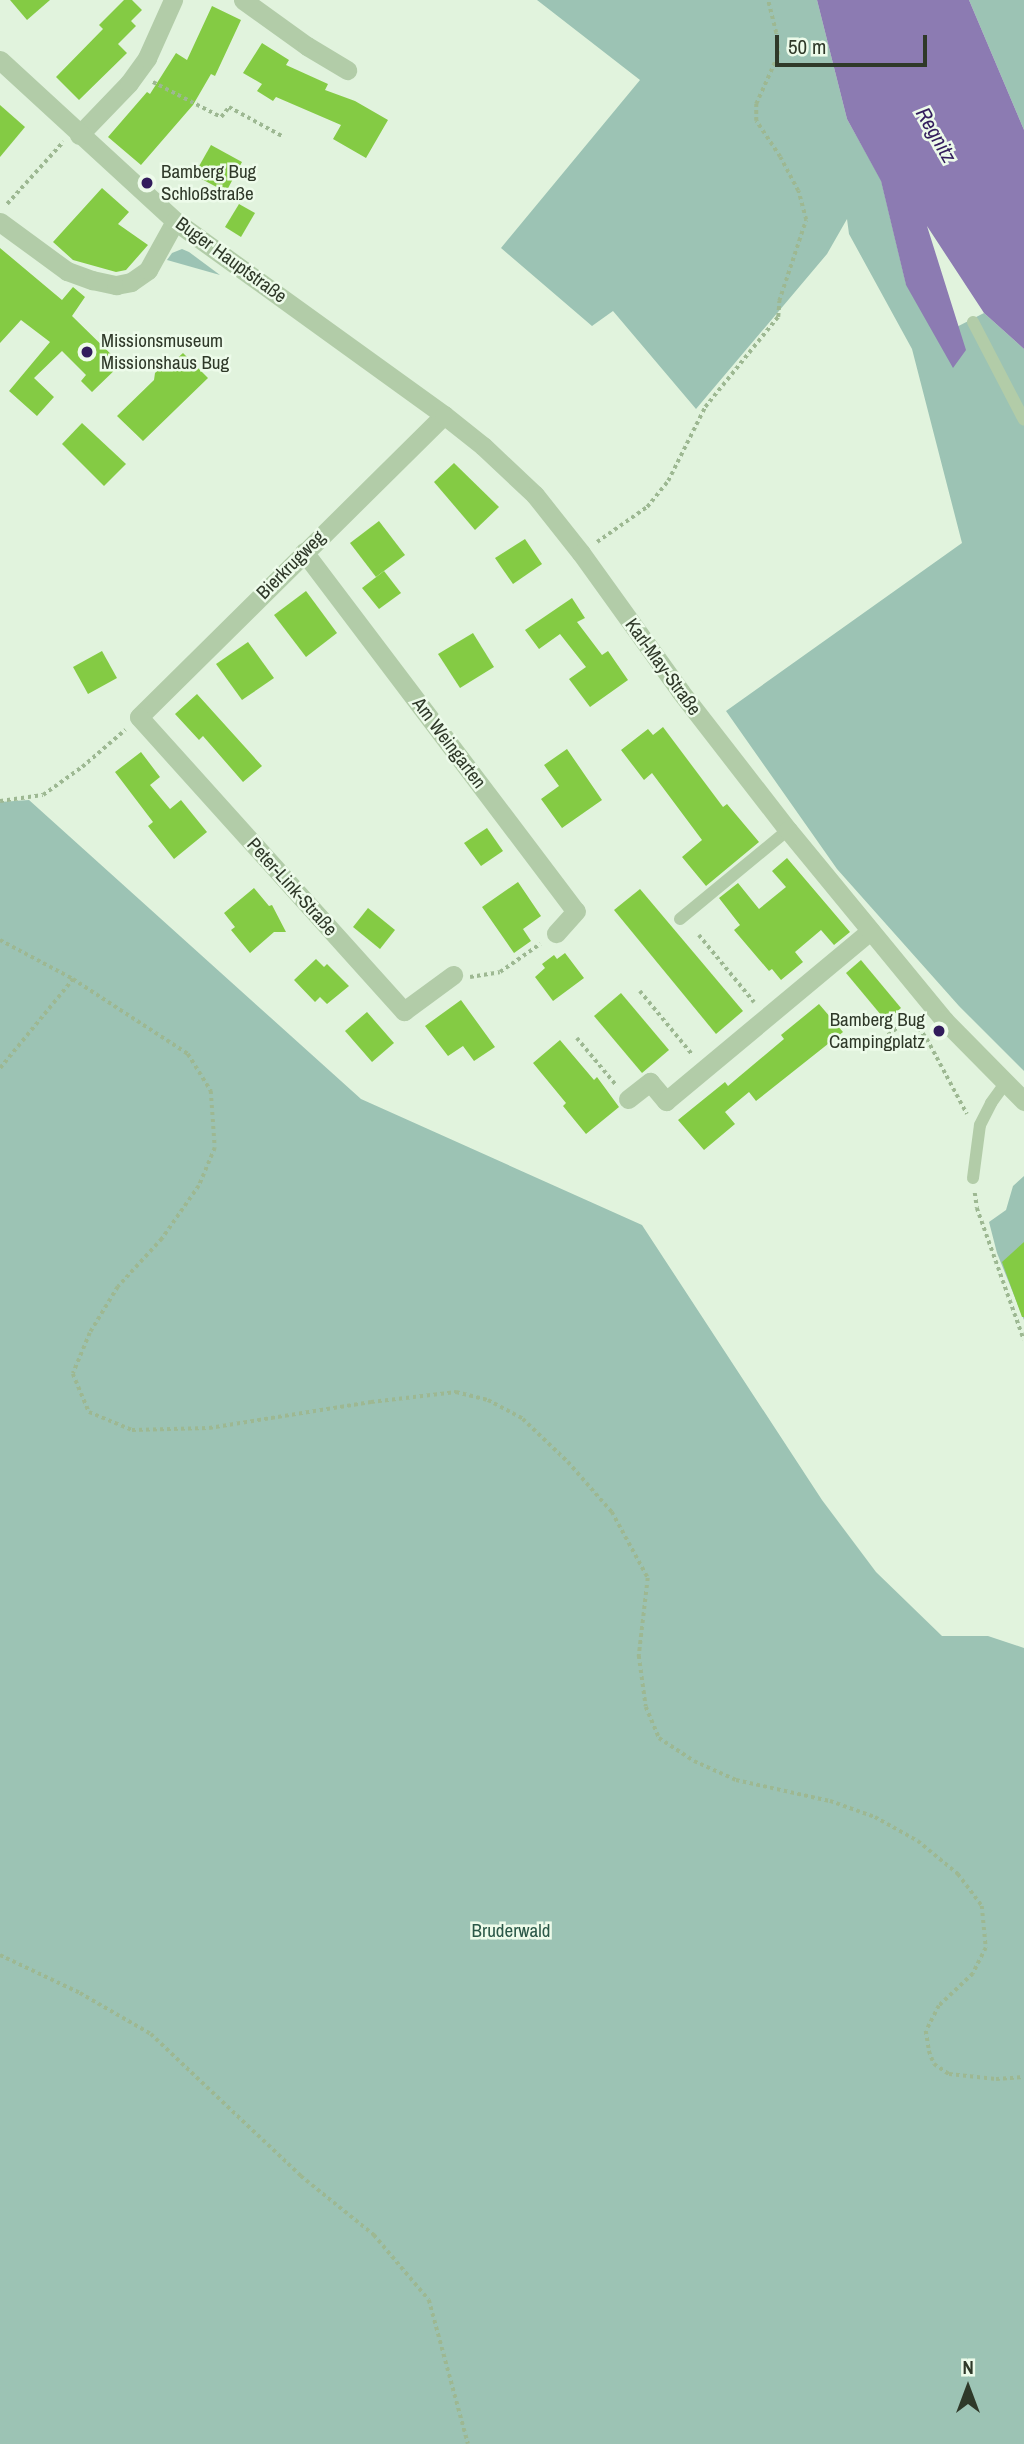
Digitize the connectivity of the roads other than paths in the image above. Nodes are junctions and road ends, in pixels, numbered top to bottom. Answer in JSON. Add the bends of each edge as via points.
{"nodes":[{"id":1,"x":173,"y":0,"type":"edge"},
{"id":2,"x":243,"y":0,"type":"edge"},
{"id":3,"x":0,"y":60,"type":"edge"},
{"id":4,"x":347,"y":70,"type":"dead end"},
{"id":5,"x":77,"y":133,"type":"junction"},
{"id":6,"x":175,"y":221,"type":"junction"},
{"id":7,"x":0,"y":222,"type":"edge"},
{"id":8,"x":973,"y":322,"type":"dead end"},
{"id":9,"x":444,"y":415,"type":"junction"},
{"id":10,"x":1024,"y":420,"type":"edge"},
{"id":11,"x":304,"y":552,"type":"junction"},
{"id":12,"x":139,"y":716,"type":"joint"},
{"id":13,"x":789,"y":830,"type":"junction"},
{"id":14,"x":680,"y":919,"type":"dead end"},
{"id":15,"x":870,"y":931,"type":"junction"},
{"id":16,"x":556,"y":933,"type":"road end"},
{"id":17,"x":453,"y":975,"type":"road end"},
{"id":18,"x":1005,"y":1084,"type":"junction"},
{"id":19,"x":628,"y":1099,"type":"road end"},
{"id":20,"x":1024,"y":1101,"type":"edge"},
{"id":21,"x":973,"y":1178,"type":"road end"}],
"edges":[{"from":1,"to":5,"type":"street","via":[[136,73]]},
{"from":2,"to":4,"type":"street"},
{"from":3,"to":5,"type":"street","name":"Buger Hauptstraße"},
{"from":5,"to":6,"type":"street","name":"Buger Hauptstraße"},
{"from":6,"to":7,"type":"street","via":[[148,270],[131,282],[116,285],[67,271]]},
{"from":6,"to":9,"type":"street","name":"Buger Hauptstraße"},
{"from":8,"to":10,"type":"lane"},
{"from":9,"to":11,"type":"street","name":"Bierkrugweg"},
{"from":9,"to":13,"type":"street","name":"Karl-May-Straße","via":[[535,495]]},
{"from":11,"to":12,"type":"street","name":"Bierkrugweg"},
{"from":11,"to":16,"type":"street","name":"Am Weingarten","via":[[576,911]]},
{"from":12,"to":17,"type":"street","name":"Peter-Link-Straße","via":[[404,1011]]},
{"from":13,"to":14,"type":"lane"},
{"from":13,"to":15,"type":"street","name":"Karl-May-Straße"},
{"from":15,"to":18,"type":"street","name":"Karl-May-Straße"},
{"from":15,"to":19,"type":"street","via":[[666,1101],[650,1082]]},
{"from":18,"to":20,"type":"street","name":"Karl-May-Straße"},
{"from":18,"to":21,"type":"lane","via":[[980,1125]]}]}
